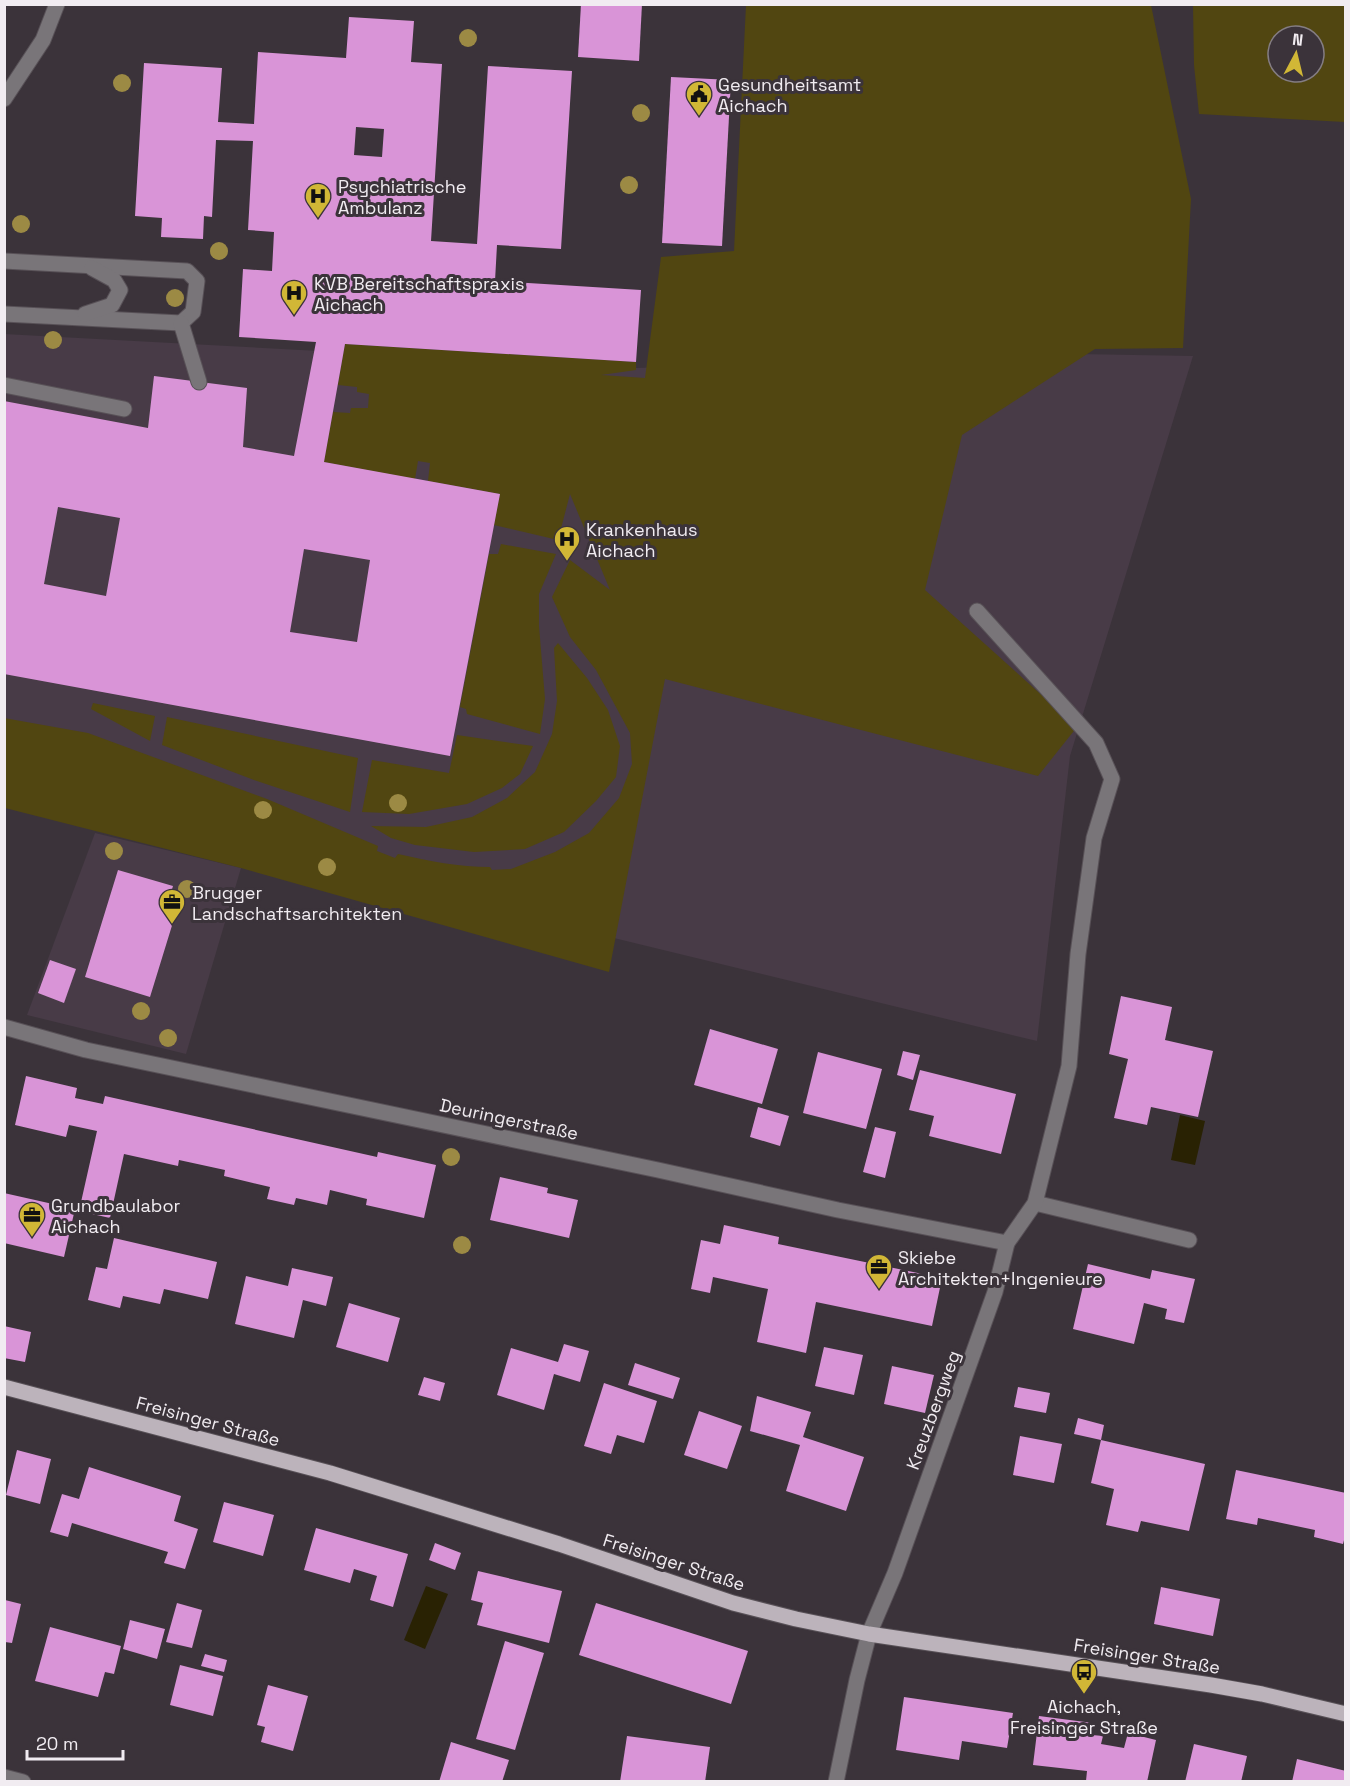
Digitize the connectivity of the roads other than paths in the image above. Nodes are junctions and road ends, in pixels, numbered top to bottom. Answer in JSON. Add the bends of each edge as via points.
{"nodes":[{"id":1,"x":57,"y":4,"type":"edge"},
{"id":2,"x":4,"y":99,"type":"edge"},
{"id":3,"x":4,"y":261,"type":"edge"},
{"id":4,"x":87,"y":266,"type":"junction"},
{"id":5,"x":4,"y":314,"type":"edge"},
{"id":6,"x":77,"y":317,"type":"junction"},
{"id":7,"x":181,"y":322,"type":"junction"},
{"id":8,"x":199,"y":382,"type":"dead end"},
{"id":9,"x":4,"y":385,"type":"edge"},
{"id":10,"x":124,"y":409,"type":"dead end"},
{"id":11,"x":976,"y":611,"type":"dead end"},
{"id":12,"x":4,"y":1027,"type":"edge"},
{"id":13,"x":1035,"y":1203,"type":"junction"},
{"id":14,"x":1189,"y":1240,"type":"dead end"},
{"id":15,"x":1007,"y":1244,"type":"junction"},
{"id":16,"x":4,"y":1387,"type":"edge"},
{"id":17,"x":869,"y":1634,"type":"junction"},
{"id":18,"x":1346,"y":1714,"type":"edge"},
{"id":19,"x":4,"y":1777,"type":"edge"},
{"id":20,"x":23,"y":1782,"type":"edge"},
{"id":21,"x":836,"y":1782,"type":"edge"}],
"edges":[{"from":1,"to":2,"type":"street","via":[[43,40]]},
{"from":3,"to":4,"type":"street"},
{"from":4,"to":6,"type":"street","via":[[114,280],[120,290],[112,305]]},
{"from":4,"to":7,"type":"street","via":[[187,272],[197,281],[193,312]]},
{"from":5,"to":6,"type":"street"},
{"from":6,"to":7,"type":"street"},
{"from":7,"to":8,"type":"street"},
{"from":9,"to":10,"type":"street"},
{"from":11,"to":13,"type":"street","name":"Kreuzbergweg","via":[[1096,743],[1112,779],[1094,838],[1078,954],[1069,1066]]},
{"from":12,"to":15,"type":"street","name":"Deuringerstraße","via":[[86,1050]]},
{"from":13,"to":14,"type":"street"},
{"from":13,"to":15,"type":"street","name":"Kreuzbergweg"},
{"from":15,"to":17,"type":"street","name":"Kreuzbergweg","via":[[995,1292],[896,1573]]},
{"from":16,"to":17,"type":"main road","name":"Freisinger Straße","via":[[353,1480],[734,1603]]},
{"from":17,"to":18,"type":"main road","name":"Freisinger Straße","via":[[1211,1685]]},
{"from":17,"to":21,"type":"street","name":"Kreuzbergweg"},
{"from":19,"to":20,"type":"street"}]}
